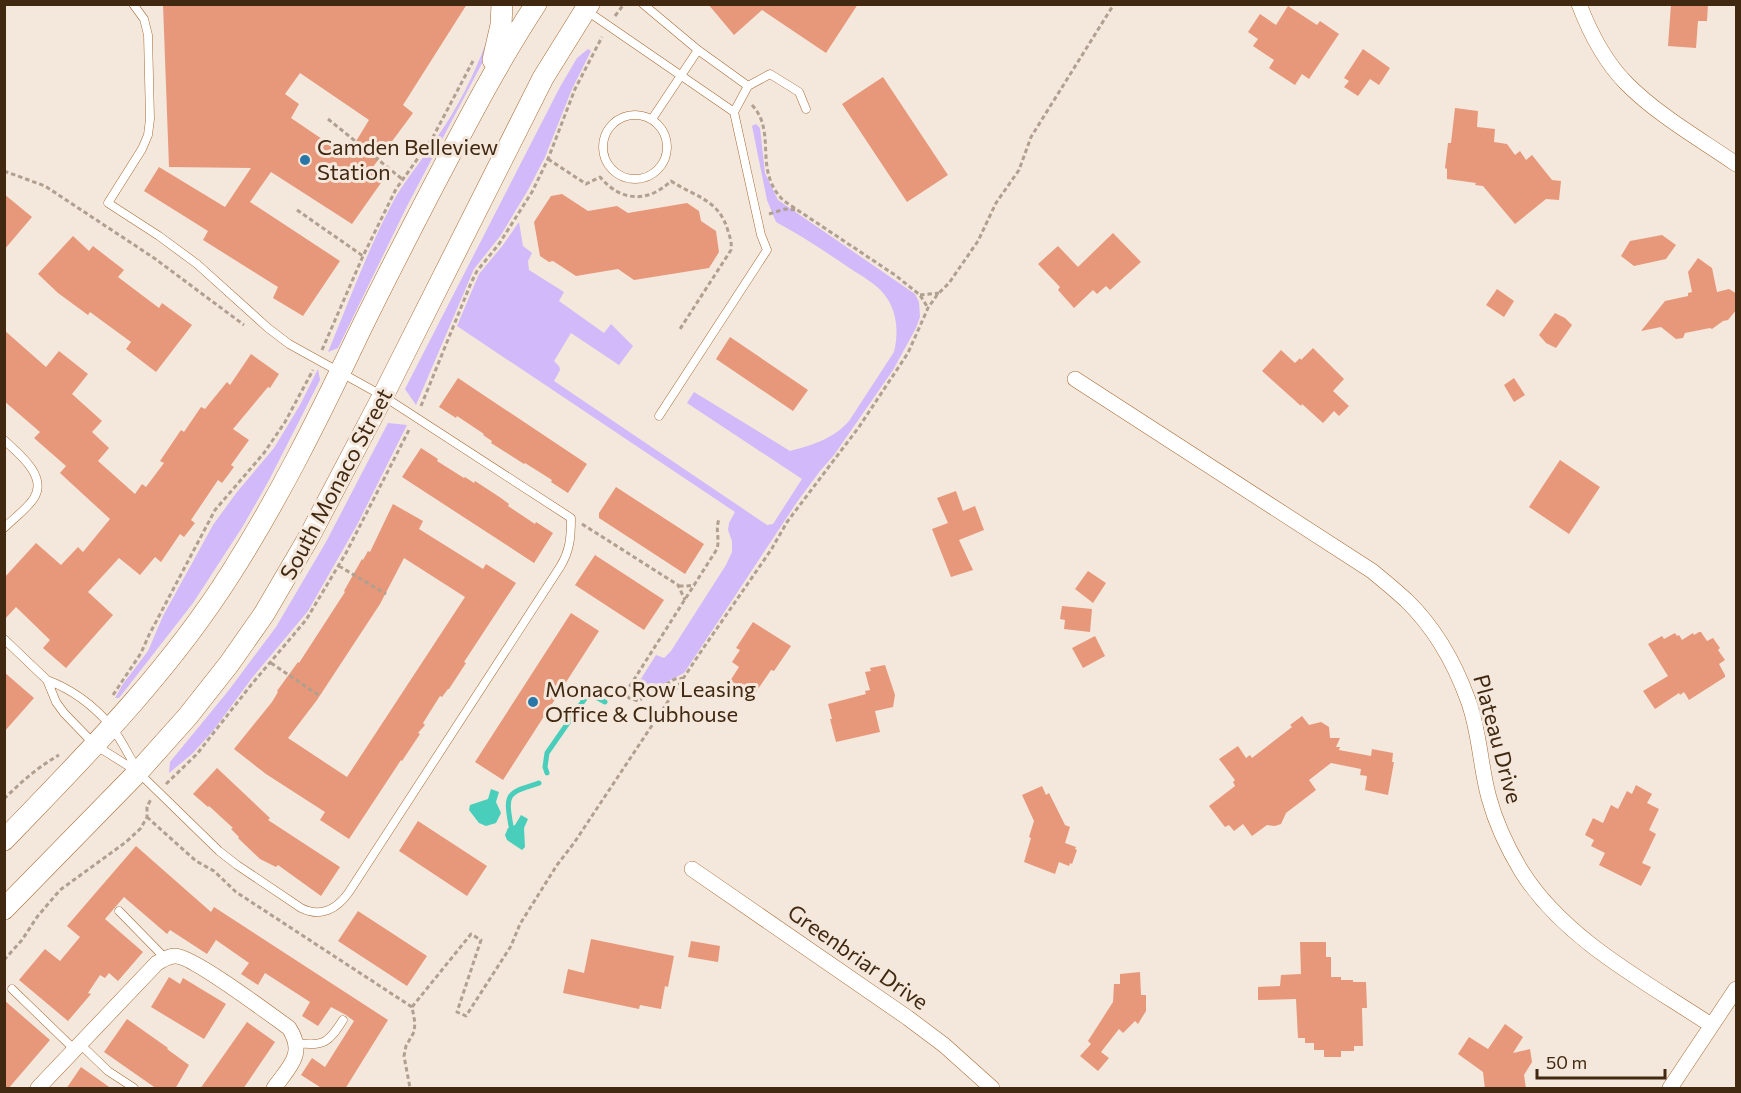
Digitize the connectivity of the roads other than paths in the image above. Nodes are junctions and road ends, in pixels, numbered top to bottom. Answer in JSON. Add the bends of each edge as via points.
{"nodes":[{"id":1,"x":133,"y":4,"type":"edge"},
{"id":2,"x":502,"y":4,"type":"edge"},
{"id":3,"x":536,"y":4,"type":"edge"},
{"id":4,"x":643,"y":4,"type":"edge"},
{"id":5,"x":1579,"y":4,"type":"edge"},
{"id":6,"x":584,"y":6,"type":"edge"},
{"id":7,"x":698,"y":50,"type":"junction"},
{"id":8,"x":681,"y":76,"type":"junction"},
{"id":9,"x":748,"y":86,"type":"junction"},
{"id":10,"x":484,"y":89,"type":"junction"},
{"id":11,"x":806,"y":109,"type":"dead end"},
{"id":12,"x":734,"y":112,"type":"junction"},
{"id":13,"x":652,"y":119,"type":"junction"},
{"id":14,"x":1737,"y":164,"type":"edge"},
{"id":15,"x":341,"y":373,"type":"junction"},
{"id":16,"x":1075,"y":379,"type":"dead end"},
{"id":17,"x":383,"y":396,"type":"junction"},
{"id":18,"x":659,"y":416,"type":"dead end"},
{"id":19,"x":4,"y":440,"type":"edge"},
{"id":20,"x":4,"y":528,"type":"edge"},
{"id":21,"x":4,"y":639,"type":"edge"},
{"id":22,"x":46,"y":680,"type":"junction"},
{"id":23,"x":105,"y":721,"type":"junction"},
{"id":24,"x":95,"y":745,"type":"junction"},
{"id":25,"x":138,"y":772,"type":"junction"},
{"id":26,"x":4,"y":840,"type":"edge"},
{"id":27,"x":692,"y":869,"type":"dead end"},
{"id":28,"x":4,"y":909,"type":"edge"},
{"id":29,"x":119,"y":911,"type":"dead end"},
{"id":30,"x":165,"y":958,"type":"junction"},
{"id":31,"x":12,"y":989,"type":"dead end"},
{"id":32,"x":1737,"y":989,"type":"edge"},
{"id":33,"x":343,"y":1020,"type":"dead end"},
{"id":34,"x":1711,"y":1025,"type":"junction"},
{"id":35,"x":297,"y":1043,"type":"junction"},
{"id":36,"x":78,"y":1047,"type":"junction"},
{"id":37,"x":38,"y":1089,"type":"edge"},
{"id":38,"x":134,"y":1089,"type":"edge"},
{"id":39,"x":274,"y":1089,"type":"edge"},
{"id":40,"x":992,"y":1089,"type":"edge"},
{"id":41,"x":1670,"y":1089,"type":"edge"}],
"edges":[{"from":1,"to":15,"type":"lane","via":[[144,19],[148,35],[148,135],[108,203],[177,249],[289,344]]},
{"from":2,"to":10,"type":"main road","via":[[498,45]]},
{"from":3,"to":10,"type":"main road"},
{"from":4,"to":7,"type":"lane"},
{"from":5,"to":14,"type":"street","via":[[1601,51],[1627,84],[1650,105]]},
{"from":6,"to":8,"type":"lane"},
{"from":6,"to":17,"type":"main road","name":"South Monaco Street","via":[[543,78]]},
{"from":7,"to":8,"type":"lane"},
{"from":7,"to":9,"type":"lane"},
{"from":8,"to":12,"type":"lane"},
{"from":8,"to":13,"type":"lane"},
{"from":9,"to":11,"type":"lane","via":[[770,75],[799,92]]},
{"from":9,"to":12,"type":"lane"},
{"from":10,"to":15,"type":"main road"},
{"from":12,"to":18,"type":"lane","via":[[767,250]]},
{"from":13,"to":13,"type":"lane","via":[[637,114],[626,116],[607,130],[605,160],[618,174],[641,179],[652,175],[665,160],[666,136]]},
{"from":15,"to":17,"type":"lane"},
{"from":15,"to":23,"type":"main road","via":[[231,574],[145,689]]},
{"from":16,"to":34,"type":"street","name":"Plateau Drive","via":[[1372,570],[1407,601],[1456,670],[1472,711],[1488,796],[1522,872],[1540,897],[1588,944]]},
{"from":17,"to":25,"type":"main road","name":"South Monaco Street","via":[[264,614],[217,680]]},
{"from":17,"to":25,"type":"lane","via":[[571,518],[570,545],[560,567],[349,892],[332,909],[321,913],[306,910],[219,851]]},
{"from":19,"to":20,"type":"lane","via":[[33,467],[37,489],[34,498]]},
{"from":21,"to":22,"type":"lane"},
{"from":22,"to":23,"type":"lane","via":[[74,693]]},
{"from":22,"to":24,"type":"lane","via":[[64,713]]},
{"from":23,"to":24,"type":"main road"},
{"from":23,"to":25,"type":"lane"},
{"from":24,"to":25,"type":"lane"},
{"from":24,"to":26,"type":"main road"},
{"from":25,"to":28,"type":"main road","name":"South Monaco Street"},
{"from":27,"to":40,"type":"street","name":"Greenbriar Drive","via":[[908,1018]]},
{"from":29,"to":30,"type":"lane"},
{"from":30,"to":35,"type":"street","via":[[176,956],[195,963],[289,1028]]},
{"from":30,"to":36,"type":"street"},
{"from":31,"to":36,"type":"lane"},
{"from":32,"to":34,"type":"street"},
{"from":33,"to":35,"type":"lane","via":[[326,1042],[316,1046]]},
{"from":34,"to":41,"type":"street"},
{"from":35,"to":39,"type":"street","via":[[293,1060]]},
{"from":36,"to":37,"type":"street"},
{"from":36,"to":38,"type":"lane"}]}
